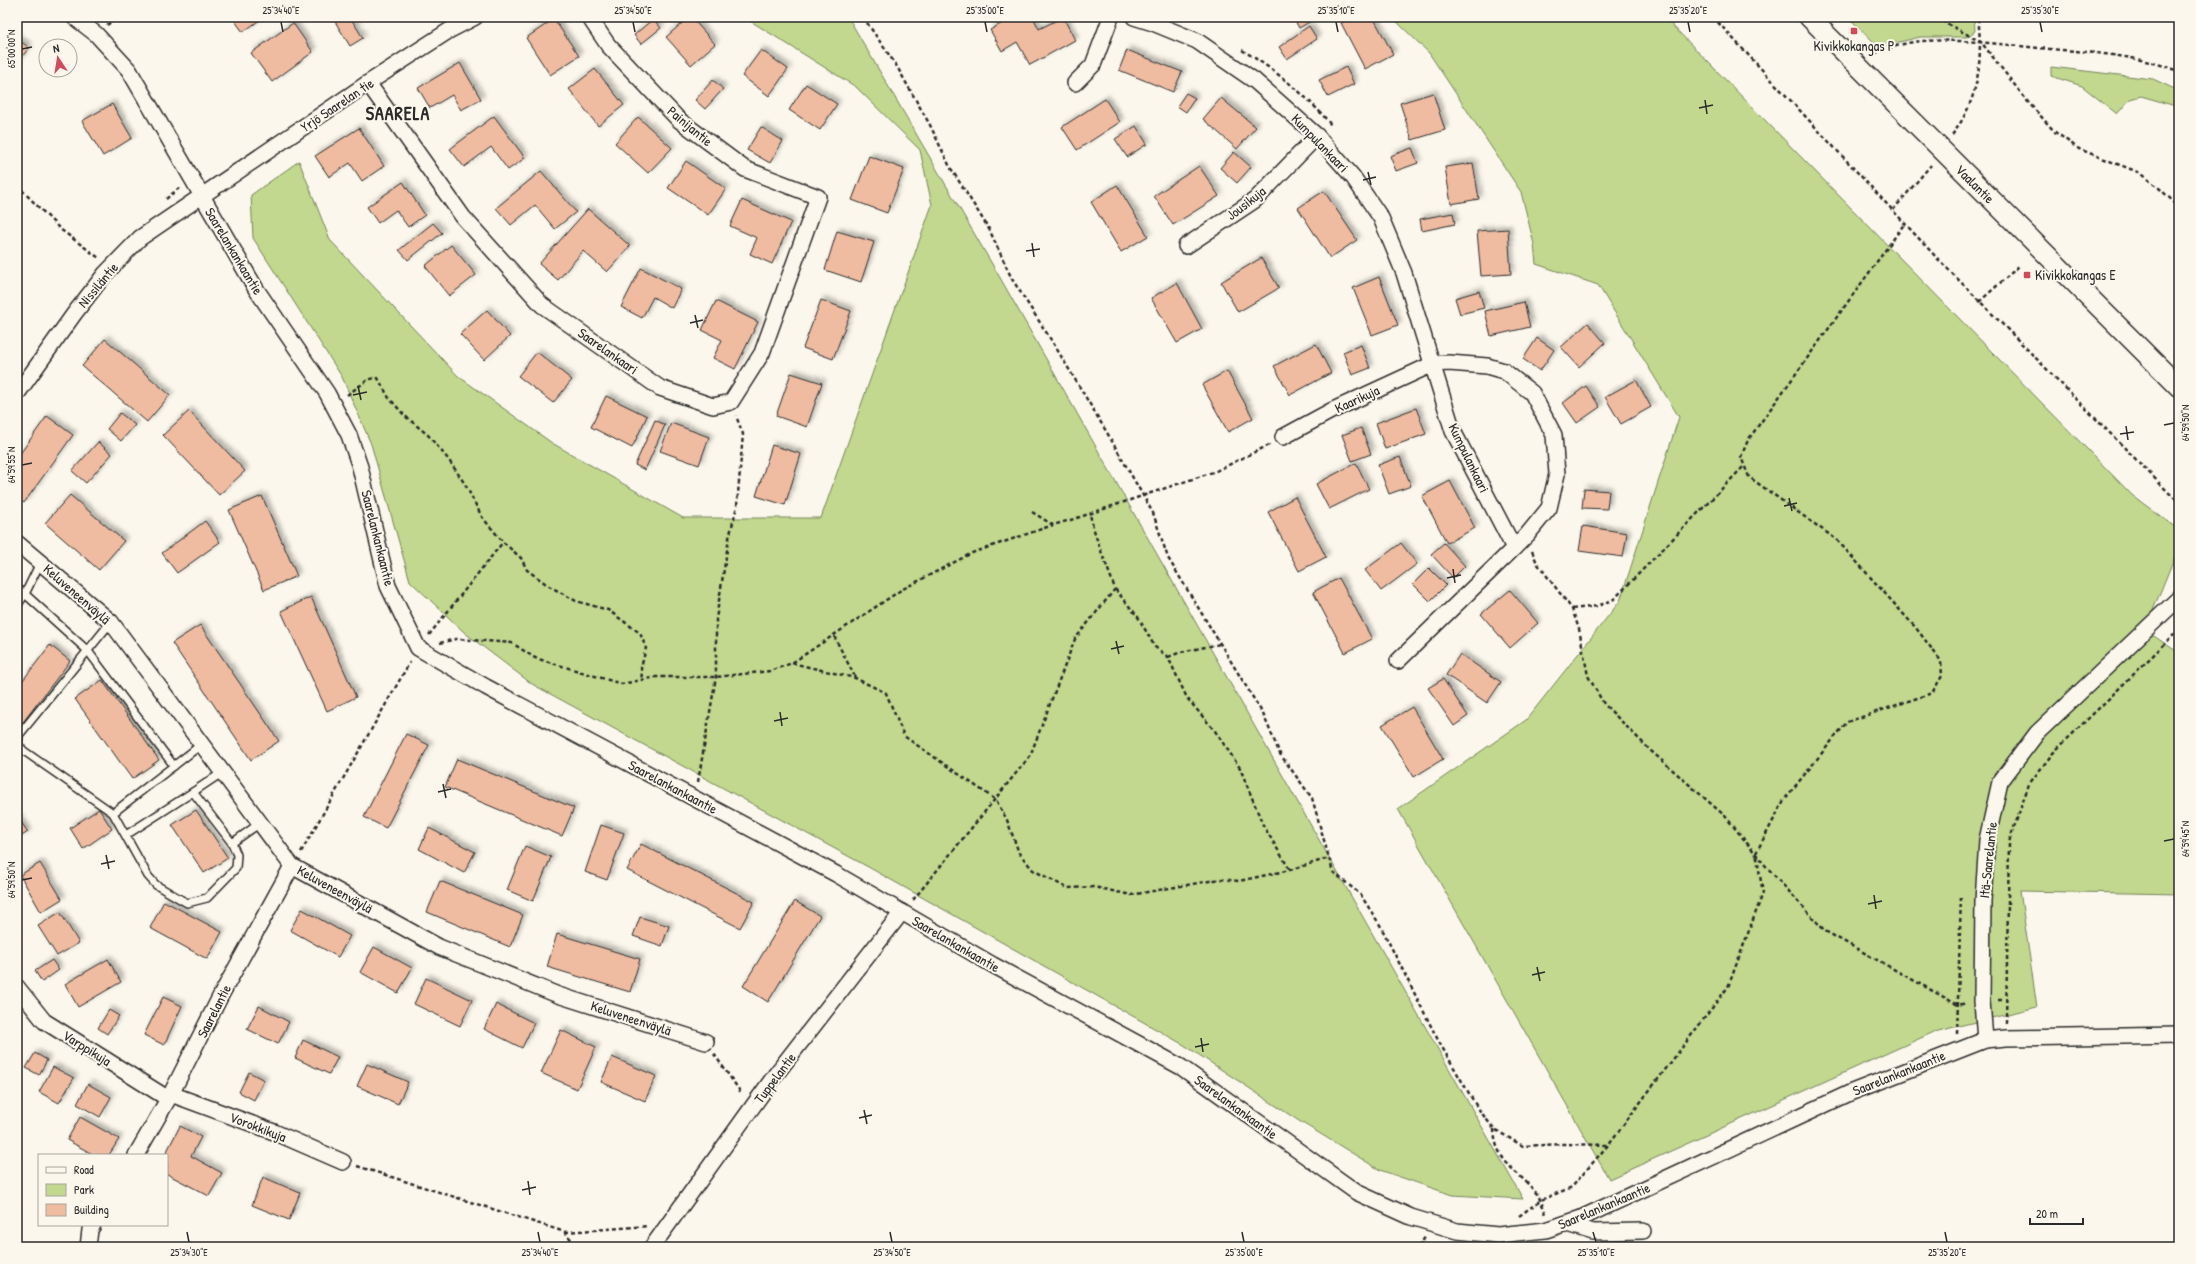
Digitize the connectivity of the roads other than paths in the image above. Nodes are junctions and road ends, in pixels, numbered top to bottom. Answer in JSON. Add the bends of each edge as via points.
{"nodes":[{"id":1,"x":74,"y":17,"type":"edge"},
{"id":2,"x":475,"y":17,"type":"edge"},
{"id":3,"x":589,"y":17,"type":"edge"},
{"id":4,"x":1111,"y":17,"type":"edge"},
{"id":5,"x":1134,"y":17,"type":"edge"},
{"id":6,"x":1809,"y":17,"type":"edge"},
{"id":7,"x":368,"y":83,"type":"junction"},
{"id":8,"x":1075,"y":83,"type":"dead end"},
{"id":9,"x":1317,"y":136,"type":"junction"},
{"id":10,"x":200,"y":195,"type":"junction"},
{"id":11,"x":1186,"y":246,"type":"dead end"},
{"id":12,"x":2143,"y":350,"type":"junction"},
{"id":13,"x":1433,"y":364,"type":"junction"},
{"id":14,"x":2179,"y":377,"type":"edge"},
{"id":15,"x":2179,"y":387,"type":"edge"},
{"id":16,"x":17,"y":394,"type":"edge"},
{"id":17,"x":731,"y":402,"type":"joint"},
{"id":18,"x":1283,"y":437,"type":"road end"},
{"id":19,"x":17,"y":543,"type":"edge"},
{"id":20,"x":1514,"y":548,"type":"junction"},
{"id":21,"x":41,"y":562,"type":"junction"},
{"id":22,"x":2179,"y":587,"type":"edge"},
{"id":23,"x":17,"y":589,"type":"edge"},
{"id":24,"x":25,"y":594,"type":"junction"},
{"id":25,"x":2179,"y":598,"type":"edge"},
{"id":26,"x":17,"y":606,"type":"edge"},
{"id":27,"x":111,"y":622,"type":"junction"},
{"id":28,"x":2153,"y":623,"type":"junction"},
{"id":29,"x":88,"y":651,"type":"junction"},
{"id":30,"x":1398,"y":661,"type":"dead end"},
{"id":31,"x":202,"y":744,"type":"junction"},
{"id":32,"x":174,"y":766,"type":"junction"},
{"id":33,"x":223,"y":772,"type":"junction"},
{"id":34,"x":193,"y":792,"type":"junction"},
{"id":35,"x":113,"y":813,"type":"junction"},
{"id":36,"x":260,"y":822,"type":"junction"},
{"id":37,"x":126,"y":835,"type":"junction"},
{"id":38,"x":232,"y":843,"type":"junction"},
{"id":39,"x":292,"y":866,"type":"junction"},
{"id":40,"x":902,"y":912,"type":"junction"},
{"id":41,"x":17,"y":988,"type":"edge"},
{"id":42,"x":2179,"y":1035,"type":"edge"},
{"id":43,"x":1985,"y":1040,"type":"junction"},
{"id":44,"x":706,"y":1042,"type":"road end"},
{"id":45,"x":169,"y":1096,"type":"junction"},
{"id":46,"x":137,"y":1154,"type":"edge"},
{"id":47,"x":343,"y":1162,"type":"road end"},
{"id":48,"x":1567,"y":1224,"type":"junction"},
{"id":49,"x":92,"y":1226,"type":"edge"},
{"id":50,"x":1643,"y":1231,"type":"dead end"},
{"id":51,"x":88,"y":1247,"type":"edge"},
{"id":52,"x":652,"y":1247,"type":"edge"}],
"edges":[{"from":1,"to":10,"type":"street","name":"Saarelankankaantie","via":[[96,34],[129,70]]},
{"from":2,"to":7,"type":"street","name":"Yrjö Saarelan tie","via":[[450,30]]},
{"from":3,"to":17,"type":"street","name":"Painijantie","via":[[608,45],[679,120],[745,169],[818,197],[762,353]]},
{"from":4,"to":8,"type":"street","via":[[1093,65]]},
{"from":5,"to":9,"type":"street","name":"Kumpulankaari","via":[[1153,22],[1197,41],[1255,81]]},
{"from":6,"to":12,"type":"street","name":"Vaalantie"},
{"from":7,"to":10,"type":"street","name":"Yrjö Saarelan tie"},
{"from":7,"to":17,"type":"street","name":"Saarelankaari","via":[[463,218],[542,305],[660,388],[713,406]]},
{"from":9,"to":11,"type":"street","name":"Jousikuja","via":[[1255,200]]},
{"from":9,"to":13,"type":"street","name":"Kumpulankaari","via":[[1353,177],[1381,218],[1404,273]]},
{"from":10,"to":16,"type":"street","name":"Nissiläntie","via":[[140,238],[105,274]]},
{"from":10,"to":40,"type":"street","name":"Saarelankankaantie","via":[[256,289],[333,405],[349,435],[360,467],[388,586],[418,648]]},
{"from":12,"to":14,"type":"street","name":"Vaalantie"},
{"from":12,"to":15,"type":"street","name":"Vaalantie"},
{"from":13,"to":18,"type":"street","name":"Kaarikuja","via":[[1331,411]]},
{"from":13,"to":20,"type":"street","name":"Kumpulankaari","via":[[1453,431]]},
{"from":13,"to":20,"type":"street","via":[[1488,366],[1504,371],[1532,393],[1554,435],[1557,474],[1548,508],[1527,536]]},
{"from":19,"to":21,"type":"street","name":"Keluveneenväylä"},
{"from":20,"to":30,"type":"street"},
{"from":21,"to":24,"type":"lane"},
{"from":21,"to":27,"type":"street","name":"Keluveneenväylä"},
{"from":22,"to":28,"type":"street","name":"Itä-Saarelantie"},
{"from":23,"to":24,"type":"lane"},
{"from":24,"to":26,"type":"lane"},
{"from":24,"to":29,"type":"lane"},
{"from":25,"to":28,"type":"street","name":"Itä-Saarelantie"},
{"from":27,"to":29,"type":"lane"},
{"from":27,"to":31,"type":"street","name":"Keluveneenväylä"},
{"from":28,"to":43,"type":"street","name":"Itä-Saarelantie","via":[[2037,733],[2000,782],[1987,840],[1983,901],[1982,1001]]},
{"from":29,"to":32,"type":"lane"},
{"from":29,"to":35,"type":"lane","via":[[19,735],[18,745]]},
{"from":31,"to":32,"type":"lane"},
{"from":31,"to":33,"type":"street","name":"Keluveneenväylä"},
{"from":32,"to":35,"type":"lane"},
{"from":33,"to":34,"type":"lane"},
{"from":33,"to":36,"type":"street","name":"Keluveneenväylä"},
{"from":34,"to":37,"type":"lane"},
{"from":34,"to":38,"type":"lane"},
{"from":35,"to":37,"type":"lane"},
{"from":36,"to":38,"type":"lane"},
{"from":36,"to":39,"type":"street","name":"Keluveneenväylä"},
{"from":37,"to":38,"type":"lane","via":[[148,876],[156,885],[188,903],[207,898],[236,868],[237,855]]},
{"from":39,"to":44,"type":"street","name":"Keluveneenväylä","via":[[439,947],[558,995]]},
{"from":39,"to":45,"type":"street","name":"Saarelantie"},
{"from":40,"to":48,"type":"street","name":"Saarelankankaantie","via":[[992,965],[1181,1067],[1356,1192],[1412,1216],[1457,1231],[1498,1235],[1546,1230]]},
{"from":40,"to":52,"type":"street","name":"Tuppelantie","via":[[752,1108]]},
{"from":41,"to":45,"type":"street","name":"Varppikuja","via":[[44,1021]]},
{"from":42,"to":43,"type":"street","name":"Saarelankankaantie"},
{"from":43,"to":48,"type":"street","name":"Saarelankankaantie","via":[[1852,1092]]},
{"from":45,"to":46,"type":"street","name":"Saarelantie"},
{"from":45,"to":47,"type":"street","name":"Vorokkikuja","via":[[274,1132]]},
{"from":48,"to":50,"type":"street","via":[[1593,1232]]},
{"from":49,"to":51,"type":"street"}]}
